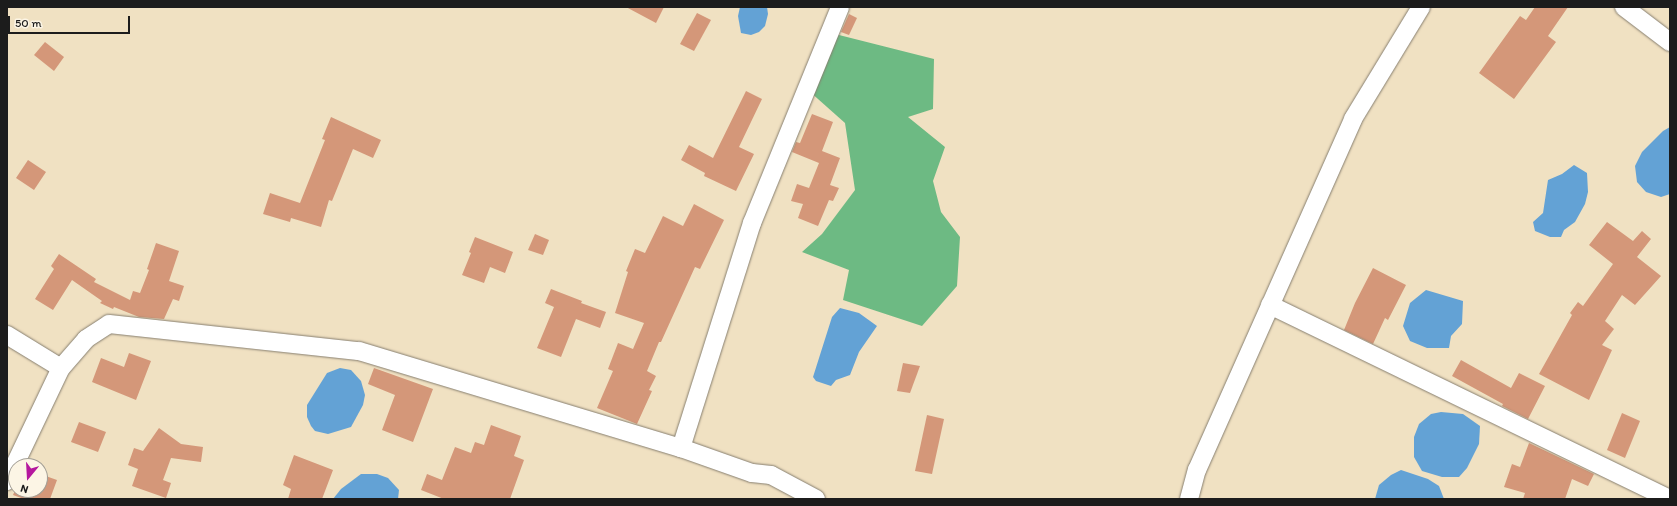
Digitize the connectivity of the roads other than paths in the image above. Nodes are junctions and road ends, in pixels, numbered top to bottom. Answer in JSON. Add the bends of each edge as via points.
{"nodes":[{"id":1,"x":840,"y":7,"type":"edge"},
{"id":2,"x":1421,"y":7,"type":"edge"},
{"id":3,"x":1624,"y":7,"type":"edge"},
{"id":4,"x":1670,"y":42,"type":"edge"},
{"id":5,"x":1270,"y":305,"type":"junction"},
{"id":6,"x":7,"y":334,"type":"edge"},
{"id":7,"x":60,"y":368,"type":"junction"},
{"id":8,"x":681,"y":448,"type":"junction"},
{"id":9,"x":7,"y":481,"type":"edge"},
{"id":10,"x":816,"y":499,"type":"edge"},
{"id":11,"x":1189,"y":499,"type":"edge"},
{"id":12,"x":1669,"y":499,"type":"edge"}],
"edges":[{"from":1,"to":8,"type":"street","via":[[752,223]]},
{"from":2,"to":5,"type":"street","via":[[1353,119]]},
{"from":3,"to":4,"type":"street"},
{"from":5,"to":11,"type":"street","via":[[1197,470]]},
{"from":5,"to":12,"type":"street"},
{"from":6,"to":7,"type":"street"},
{"from":7,"to":8,"type":"street","via":[[86,339],[109,324],[359,351]]},
{"from":7,"to":9,"type":"street"},
{"from":8,"to":10,"type":"street","via":[[752,473],[771,475]]}]}
